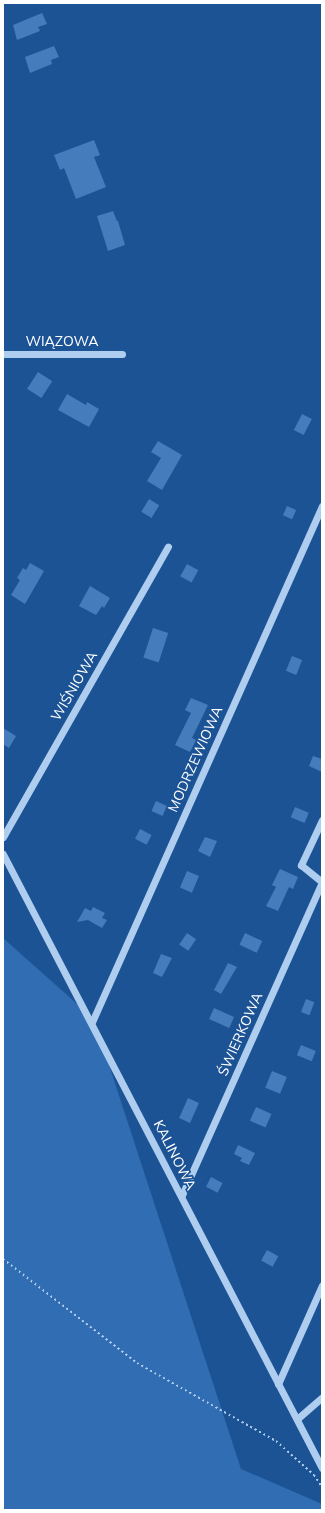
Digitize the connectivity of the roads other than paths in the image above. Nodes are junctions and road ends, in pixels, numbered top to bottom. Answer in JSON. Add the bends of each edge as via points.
{"nodes":[{"id":1,"x":3,"y":354,"type":"edge"},
{"id":2,"x":122,"y":354,"type":"dead end"},
{"id":3,"x":322,"y":506,"type":"edge"},
{"id":4,"x":168,"y":547,"type":"dead end"},
{"id":5,"x":322,"y":820,"type":"edge"},
{"id":6,"x":3,"y":837,"type":"edge"},
{"id":7,"x":3,"y":854,"type":"edge"},
{"id":8,"x":322,"y":882,"type":"edge"},
{"id":9,"x":92,"y":1022,"type":"junction"},
{"id":10,"x":182,"y":1195,"type":"junction"},
{"id":11,"x":322,"y":1285,"type":"edge"},
{"id":12,"x":278,"y":1384,"type":"junction"},
{"id":13,"x":322,"y":1397,"type":"edge"},
{"id":14,"x":297,"y":1419,"type":"junction"},
{"id":15,"x":322,"y":1468,"type":"edge"}],
"edges":[{"from":1,"to":2,"type":"street","name":"WIĄZOWA"},
{"from":3,"to":9,"type":"street","name":"MODRZEWIOWA"},
{"from":4,"to":6,"type":"street","name":"WIŚNIOWA"},
{"from":5,"to":8,"type":"street","via":[[302,865]]},
{"from":7,"to":9,"type":"street","name":"KALINOWA"},
{"from":8,"to":10,"type":"street","name":"ŚWIERKOWA"},
{"from":9,"to":10,"type":"street","name":"KALINOWA"},
{"from":10,"to":12,"type":"street","name":"KALINOWA"},
{"from":11,"to":12,"type":"street"},
{"from":12,"to":14,"type":"street","name":"KALINOWA"},
{"from":13,"to":14,"type":"street"},
{"from":14,"to":15,"type":"street","name":"KALINOWA"}]}
